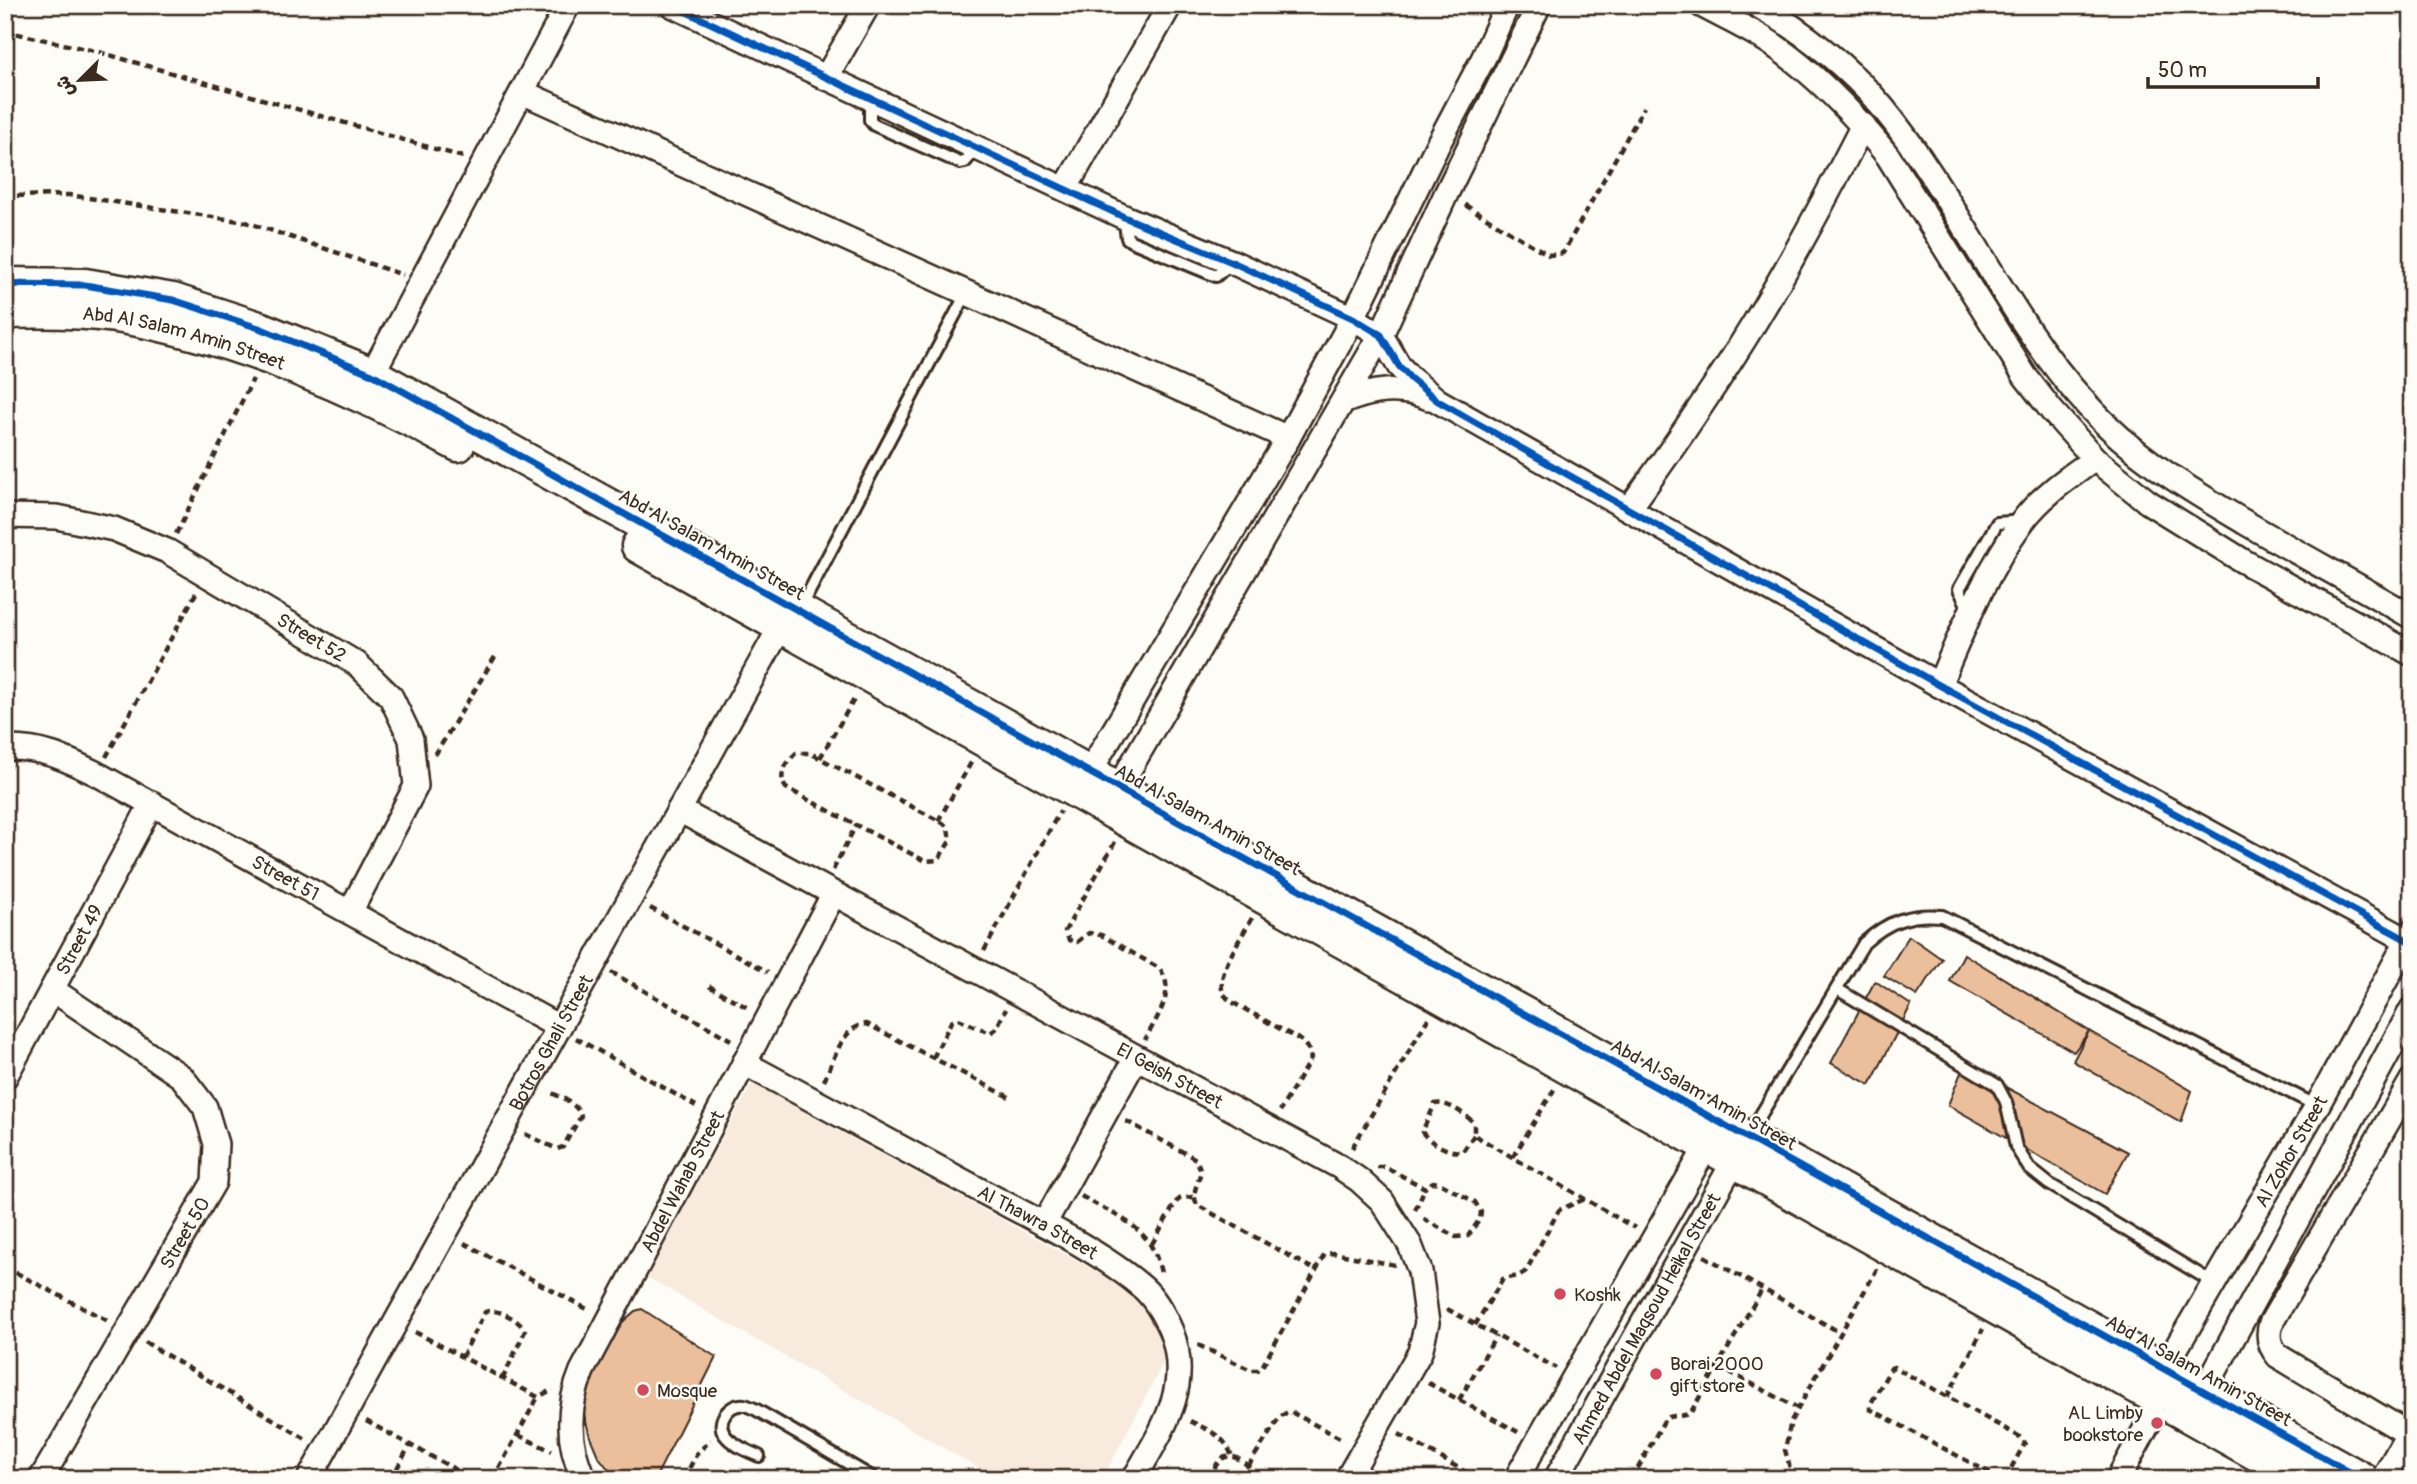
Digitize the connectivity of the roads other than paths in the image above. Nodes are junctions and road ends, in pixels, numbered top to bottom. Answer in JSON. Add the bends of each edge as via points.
{"nodes":[{"id":1,"x":568,"y":5,"type":"edge"},
{"id":2,"x":672,"y":5,"type":"edge"},
{"id":3,"x":868,"y":5,"type":"edge"},
{"id":4,"x":1170,"y":5,"type":"edge"},
{"id":5,"x":1507,"y":5,"type":"edge"},
{"id":6,"x":1539,"y":5,"type":"edge"},
{"id":7,"x":1701,"y":5,"type":"edge"},
{"id":8,"x":1757,"y":5,"type":"edge"},
{"id":9,"x":826,"y":78,"type":"junction"},
{"id":10,"x":522,"y":92,"type":"junction"},
{"id":11,"x":1863,"y":125,"type":"junction"},
{"id":12,"x":1065,"y":189,"type":"junction"},
{"id":13,"x":5,"y":284,"type":"edge"},
{"id":14,"x":966,"y":294,"type":"junction"},
{"id":15,"x":5,"y":312,"type":"edge"},
{"id":16,"x":1353,"y":318,"type":"junction"},
{"id":17,"x":1381,"y":335,"type":"junction"},
{"id":18,"x":372,"y":374,"type":"junction"},
{"id":19,"x":1438,"y":401,"type":"junction"},
{"id":20,"x":1343,"y":402,"type":"junction"},
{"id":21,"x":1288,"y":438,"type":"junction"},
{"id":22,"x":2095,"y":459,"type":"junction"},
{"id":23,"x":1629,"y":509,"type":"junction"},
{"id":24,"x":5,"y":516,"type":"edge"},
{"id":25,"x":791,"y":614,"type":"junction"},
{"id":26,"x":2412,"y":617,"type":"edge"},
{"id":27,"x":2412,"y":654,"type":"edge"},
{"id":28,"x":1939,"y":685,"type":"junction"},
{"id":29,"x":5,"y":748,"type":"edge"},
{"id":30,"x":1082,"y":780,"type":"junction"},
{"id":31,"x":1119,"y":787,"type":"junction"},
{"id":32,"x":152,"y":803,"type":"junction"},
{"id":33,"x":679,"y":810,"type":"junction"},
{"id":34,"x":828,"y":892,"type":"junction"},
{"id":35,"x":350,"y":912,"type":"junction"},
{"id":36,"x":2409,"y":936,"type":"edge"},
{"id":37,"x":1837,"y":989,"type":"junction"},
{"id":38,"x":53,"y":990,"type":"junction"},
{"id":39,"x":2412,"y":1009,"type":"edge"},
{"id":40,"x":559,"y":1027,"type":"junction"},
{"id":41,"x":747,"y":1057,"type":"junction"},
{"id":42,"x":1136,"y":1058,"type":"junction"},
{"id":43,"x":5,"y":1076,"type":"edge"},
{"id":44,"x":2412,"y":1080,"type":"edge"},
{"id":45,"x":2318,"y":1106,"type":"junction"},
{"id":46,"x":2403,"y":1115,"type":"edge"},
{"id":47,"x":1728,"y":1140,"type":"junction"},
{"id":48,"x":1044,"y":1224,"type":"junction"},
{"id":49,"x":2214,"y":1283,"type":"junction"},
{"id":50,"x":2164,"y":1369,"type":"junction"},
{"id":51,"x":2204,"y":1391,"type":"junction"},
{"id":52,"x":2161,"y":1400,"type":"junction"},
{"id":53,"x":2410,"y":1433,"type":"edge"},
{"id":54,"x":759,"y":1456,"type":"dead end"},
{"id":55,"x":581,"y":1471,"type":"edge"},
{"id":56,"x":41,"y":1479,"type":"edge"},
{"id":57,"x":309,"y":1479,"type":"edge"},
{"id":58,"x":874,"y":1479,"type":"edge"},
{"id":59,"x":1134,"y":1479,"type":"edge"},
{"id":60,"x":1347,"y":1479,"type":"edge"},
{"id":61,"x":1516,"y":1479,"type":"edge"},
{"id":62,"x":1556,"y":1479,"type":"edge"},
{"id":63,"x":2119,"y":1479,"type":"edge"},
{"id":64,"x":2301,"y":1479,"type":"edge"},
{"id":65,"x":2362,"y":1479,"type":"edge"},
{"id":66,"x":2383,"y":1479,"type":"edge"}],
"edges":[{"from":1,"to":10,"type":"street"},
{"from":2,"to":9,"type":"street"},
{"from":3,"to":9,"type":"street"},
{"from":4,"to":12,"type":"street"},
{"from":5,"to":16,"type":"street"},
{"from":6,"to":17,"type":"street"},
{"from":7,"to":11,"type":"street","via":[[1771,43]]},
{"from":8,"to":26,"type":"street","via":[[1853,76],[1882,107],[2050,361],[2124,443],[2170,478]]},
{"from":9,"to":12,"type":"street"},
{"from":10,"to":14,"type":"street"},
{"from":10,"to":18,"type":"street"},
{"from":11,"to":22,"type":"street","via":[[1888,156],[2025,376]]},
{"from":11,"to":23,"type":"street","via":[[1755,323]]},
{"from":12,"to":16,"type":"street"},
{"from":13,"to":18,"type":"street","name":"Abd Al Salam Amin Street","via":[[85,285],[173,300],[259,328]]},
{"from":14,"to":21,"type":"street"},
{"from":14,"to":25,"type":"lane"},
{"from":15,"to":25,"type":"street","name":"Abd Al Salam Amin Street","via":[[119,317],[187,331],[264,357],[361,396]]},
{"from":16,"to":17,"type":"street"},
{"from":16,"to":21,"type":"street"},
{"from":17,"to":19,"type":"street","via":[[1405,373]]},
{"from":17,"to":20,"type":"street"},
{"from":18,"to":25,"type":"street","name":"Abd Al Salam Amin Street"},
{"from":19,"to":20,"type":"street","via":[[1391,390]]},
{"from":19,"to":23,"type":"street"},
{"from":20,"to":31,"type":"street"},
{"from":21,"to":30,"type":"street"},
{"from":22,"to":27,"type":"street","via":[[2160,510]]},
{"from":22,"to":28,"type":"street","via":[[2056,487],[2023,521],[1970,611]]},
{"from":23,"to":28,"type":"street"},
{"from":24,"to":35,"type":"street","name":"Street 52","via":[[57,517],[103,526],[167,551],[357,664],[391,696],[411,739],[416,786]]},
{"from":25,"to":30,"type":"street","name":"Abd Al Salam Amin Street"},
{"from":25,"to":30,"type":"street","name":"Abd Al Salam Amin Street","via":[[869,674],[984,739]]},
{"from":25,"to":33,"type":"street","name":"Botros Ghali Street"},
{"from":28,"to":36,"type":"street"},
{"from":29,"to":32,"type":"street","name":"Street 51","via":[[53,753]]},
{"from":30,"to":31,"type":"street","name":"Abd Al Salam Amin Street"},
{"from":30,"to":47,"type":"street","name":"Abd Al Salam Amin Street","via":[[1128,820],[1569,1066]]},
{"from":31,"to":47,"type":"street","name":"Abd Al Salam Amin Street"},
{"from":32,"to":35,"type":"street","name":"Street 51"},
{"from":32,"to":38,"type":"street","name":"Street 49"},
{"from":33,"to":34,"type":"street","name":"El Geish Street"},
{"from":33,"to":40,"type":"street","name":"Botros Ghali Street"},
{"from":34,"to":41,"type":"street","name":"Abdel Wahab Street"},
{"from":34,"to":42,"type":"street","name":"El Geish Street"},
{"from":35,"to":40,"type":"street","name":"Street 51"},
{"from":36,"to":45,"type":"street","name":"Al Zohor Street"},
{"from":37,"to":45,"type":"lane","via":[[1864,943],[1877,931],[1908,917],[1942,916]]},
{"from":37,"to":47,"type":"lane"},
{"from":37,"to":49,"type":"lane","via":[[1997,1084],[2016,1147],[2029,1168]]},
{"from":38,"to":43,"type":"street","name":"Street 49"},
{"from":38,"to":56,"type":"street","name":"Street 50","via":[[181,1077],[205,1107],[216,1144],[214,1182]]},
{"from":39,"to":51,"type":"street","name":"Al Zohor Street"},
{"from":40,"to":57,"type":"street","name":"Botros Ghali Street"},
{"from":41,"to":48,"type":"street","name":"Al Thawra Street","via":[[814,1100]]},
{"from":41,"to":55,"type":"street","name":"Abdel Wahab Street","via":[[575,1388],[571,1438]]},
{"from":42,"to":48,"type":"street"},
{"from":42,"to":60,"type":"street","name":"El Geish Street","via":[[1340,1167],[1382,1201],[1410,1245],[1420,1271],[1427,1323],[1420,1352]]},
{"from":44,"to":46,"type":"street"},
{"from":45,"to":49,"type":"street","name":"Al Zohor Street"},
{"from":46,"to":53,"type":"street","via":[[2268,1332],[2277,1356]]},
{"from":47,"to":50,"type":"street","name":"Abd Al Salam Amin Street"},
{"from":47,"to":52,"type":"street","name":"Abd Al Salam Amin Street","via":[[1890,1247]]},
{"from":47,"to":61,"type":"street","name":"Ahmed Abdel Maqsoud Heikal Street","via":[[1654,1239]]},
{"from":47,"to":62,"type":"street","name":"Ahmed Abdel Maqsoud Heikal Street","via":[[1686,1246]]},
{"from":48,"to":59,"type":"street","name":"Al Thawra Street","via":[[1144,1289],[1161,1309],[1171,1333],[1178,1360],[1172,1411]]},
{"from":49,"to":50,"type":"street","name":"Al Zohor Street"},
{"from":50,"to":51,"type":"street","name":"Abd Al Salam Amin Street"},
{"from":51,"to":65,"type":"street","name":"Abd Al Salam Amin Street"},
{"from":52,"to":63,"type":"street"},
{"from":52,"to":64,"type":"street","name":"Abd Al Salam Amin Street"},
{"from":53,"to":66,"type":"street"},
{"from":54,"to":58,"type":"lane","via":[[725,1435],[721,1426],[732,1407],[744,1405]]}]}
